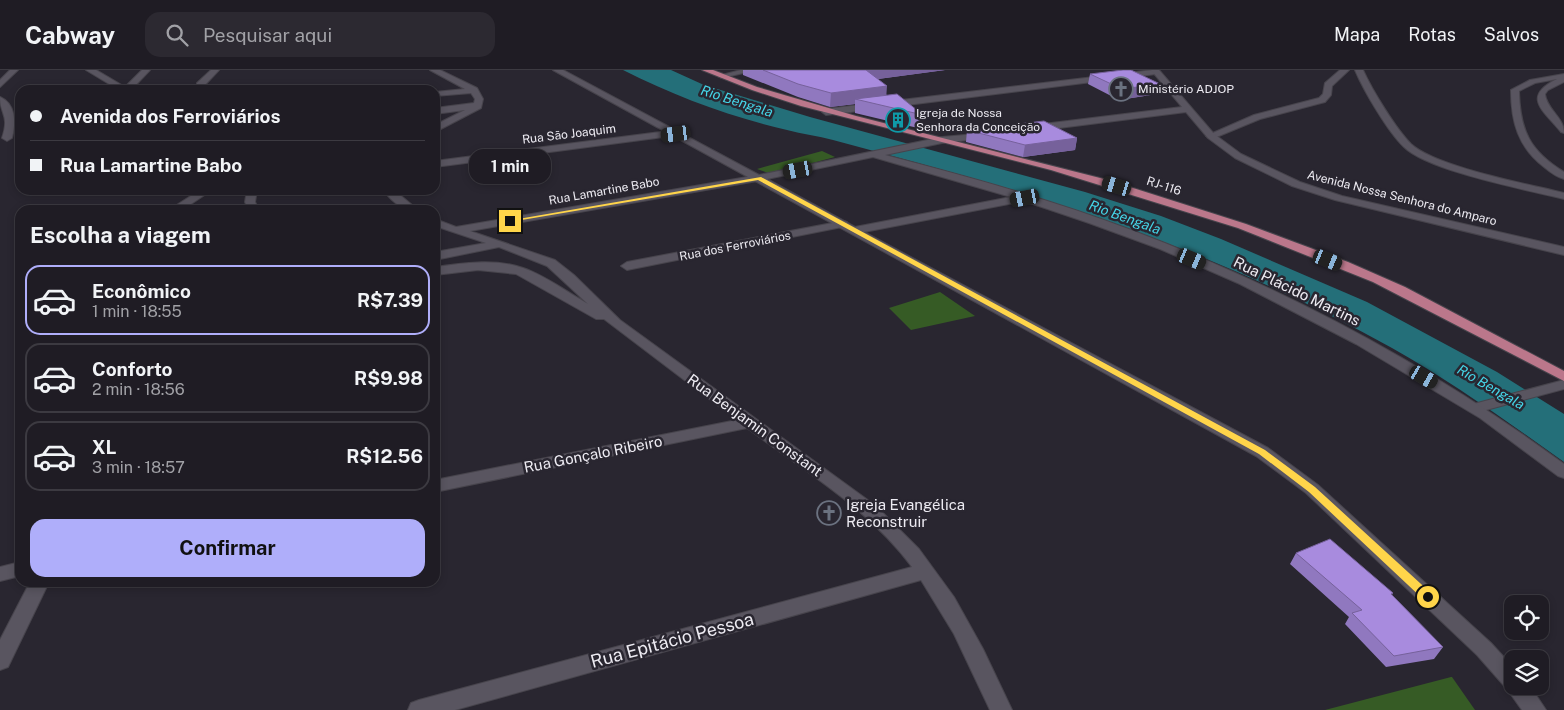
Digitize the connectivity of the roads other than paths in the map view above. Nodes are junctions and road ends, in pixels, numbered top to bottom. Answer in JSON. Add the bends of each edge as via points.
{"nodes":[{"id":1,"x":14,"y":70,"type":"edge"},
{"id":2,"x":90,"y":70,"type":"edge"},
{"id":3,"x":146,"y":70,"type":"edge"},
{"id":4,"x":215,"y":70,"type":"edge"},
{"id":5,"x":434,"y":70,"type":"edge"},
{"id":6,"x":557,"y":70,"type":"edge"},
{"id":7,"x":706,"y":70,"type":"edge"},
{"id":8,"x":752,"y":70,"type":"edge"},
{"id":9,"x":1345,"y":70,"type":"edge"},
{"id":10,"x":1359,"y":70,"type":"edge"},
{"id":11,"x":1156,"y":71,"type":"edge"},
{"id":12,"x":722,"y":76,"type":"junction"},
{"id":13,"x":1564,"y":77,"type":"edge"},
{"id":14,"x":0,"y":84,"type":"edge"},
{"id":15,"x":117,"y":85,"type":"edge"},
{"id":16,"x":131,"y":85,"type":"edge"},
{"id":17,"x":200,"y":85,"type":"dead end"},
{"id":18,"x":474,"y":90,"type":"junction"},
{"id":19,"x":440,"y":93,"type":"edge"},
{"id":20,"x":0,"y":99,"type":"edge"},
{"id":21,"x":478,"y":106,"type":"junction"},
{"id":22,"x":1187,"y":109,"type":"junction"},
{"id":23,"x":440,"y":110,"type":"edge"},
{"id":24,"x":826,"y":112,"type":"junction"},
{"id":25,"x":440,"y":126,"type":"edge"},
{"id":26,"x":1020,"y":130,"type":"edge"},
{"id":27,"x":1564,"y":130,"type":"edge"},
{"id":28,"x":676,"y":134,"type":"junction"},
{"id":29,"x":991,"y":134,"type":"edge"},
{"id":30,"x":1211,"y":136,"type":"junction"},
{"id":31,"x":7,"y":138,"type":"dead end"},
{"id":32,"x":942,"y":140,"type":"junction"},
{"id":33,"x":877,"y":154,"type":"junction"},
{"id":34,"x":440,"y":163,"type":"edge"},
{"id":35,"x":1564,"y":176,"type":"edge"},
{"id":36,"x":759,"y":178,"type":"junction"},
{"id":37,"x":200,"y":195,"type":"edge"},
{"id":38,"x":392,"y":195,"type":"edge"},
{"id":39,"x":1564,"y":196,"type":"edge"},
{"id":40,"x":1025,"y":198,"type":"junction"},
{"id":41,"x":182,"y":205,"type":"edge"},
{"id":42,"x":405,"y":205,"type":"edge"},
{"id":43,"x":440,"y":224,"type":"edge"},
{"id":44,"x":848,"y":227,"type":"junction"},
{"id":45,"x":453,"y":230,"type":"junction"},
{"id":46,"x":501,"y":244,"type":"junction"},
{"id":47,"x":1564,"y":251,"type":"edge"},
{"id":48,"x":440,"y":255,"type":"edge"},
{"id":49,"x":627,"y":266,"type":"dead end"},
{"id":50,"x":440,"y":270,"type":"edge"},
{"id":51,"x":615,"y":324,"type":"junction"},
{"id":52,"x":1561,"y":383,"type":"edge"},
{"id":53,"x":1479,"y":407,"type":"junction"},
{"id":54,"x":752,"y":422,"type":"junction"},
{"id":55,"x":1564,"y":472,"type":"edge"},
{"id":56,"x":440,"y":485,"type":"edge"},
{"id":57,"x":15,"y":570,"type":"edge"},
{"id":58,"x":926,"y":571,"type":"junction"},
{"id":59,"x":0,"y":574,"type":"edge"},
{"id":60,"x":37,"y":587,"type":"edge"},
{"id":61,"x":0,"y":661,"type":"edge"},
{"id":62,"x":1504,"y":672,"type":"edge"},
{"id":63,"x":1524,"y":695,"type":"edge"},
{"id":64,"x":419,"y":710,"type":"edge"},
{"id":65,"x":1002,"y":710,"type":"edge"},
{"id":66,"x":1535,"y":710,"type":"edge"}],
"edges":[{"from":1,"to":14,"type":"street"},
{"from":2,"to":15,"type":"street"},
{"from":3,"to":16,"type":"street"},
{"from":4,"to":17,"type":"street"},
{"from":5,"to":18,"type":"street"},
{"from":6,"to":28,"type":"street"},
{"from":7,"to":12,"type":"main road","name":"RJ- 116"},
{"from":8,"to":12,"type":"lane"},
{"from":9,"to":30,"type":"street","via":[[1328,85],[1327,95],[1322,100],[1257,117]]},
{"from":10,"to":39,"type":"street","via":[[1368,90],[1408,146],[1454,168]]},
{"from":11,"to":22,"type":"street","name":"Avenida Nossa Senhora do Amparo"},
{"from":11,"to":24,"type":"street"},
{"from":12,"to":24,"type":"main road","name":"RJ- 116"},
{"from":13,"to":27,"type":"street","via":[[1541,94],[1542,103]]},
{"from":13,"to":35,"type":"street","via":[[1536,80],[1515,90],[1519,134],[1536,157]]},
{"from":18,"to":19,"type":"street"},
{"from":18,"to":21,"type":"street","via":[[479,99]]},
{"from":20,"to":31,"type":"street","via":[[12,121]]},
{"from":21,"to":23,"type":"street"},
{"from":21,"to":25,"type":"street"},
{"from":22,"to":26,"type":"street"},
{"from":22,"to":30,"type":"street","name":"Avenida Nossa Senhora do Amparo"},
{"from":24,"to":32,"type":"main road","name":"RJ- 116"},
{"from":28,"to":34,"type":"street","name":"Rua São Joaquim"},
{"from":28,"to":36,"type":"street"},
{"from":29,"to":32,"type":"street","name":"Rua Plácido Martins"},
{"from":30,"to":47,"type":"street","name":"Avenida Nossa Senhora do Amparo","via":[[1238,156],[1307,188]]},
{"from":32,"to":33,"type":"street","name":"Rua Plácido Martins"},
{"from":32,"to":52,"type":"main road","name":"RJ- 116","via":[[1102,181],[1264,234],[1376,279],[1461,320]]},
{"from":33,"to":36,"type":"street","name":"Rua Plácido Martins"},
{"from":33,"to":40,"type":"street","name":"Rua Plácido Martins"},
{"from":36,"to":44,"type":"street"},
{"from":36,"to":45,"type":"street","name":"Rua Lamartine Babo"},
{"from":37,"to":41,"type":"street"},
{"from":38,"to":42,"type":"street"},
{"from":40,"to":44,"type":"street","name":"Rua dos Ferroviários"},
{"from":40,"to":53,"type":"street","name":"Rua Plácido Martins","via":[[1162,246],[1238,279],[1337,327]]},
{"from":43,"to":45,"type":"street","name":"Rua Benjamin Constant"},
{"from":44,"to":49,"type":"street","name":"Rua dos Ferroviários"},
{"from":44,"to":62,"type":"street","via":[[1262,452],[1312,490],[1484,649]]},
{"from":45,"to":46,"type":"street","name":"Rua Benjamin Constant"},
{"from":46,"to":48,"type":"street"},
{"from":46,"to":51,"type":"street","name":"Rua Benjamin Constant","via":[[551,264],[570,278]]},
{"from":50,"to":51,"type":"street","via":[[477,266],[520,271]]},
{"from":51,"to":54,"type":"street","name":"Rua Benjamin Constant"},
{"from":52,"to":53,"type":"street"},
{"from":53,"to":55,"type":"street","name":"Rua Plácido Martins"},
{"from":54,"to":56,"type":"street","name":"Rua Gonçalo Ribeiro"},
{"from":54,"to":58,"type":"street","name":"Rua Benjamin Constant","via":[[870,510],[897,534]]},
{"from":57,"to":59,"type":"street"},
{"from":58,"to":64,"type":"street","name":"Rua Epitácio Pessoa"},
{"from":58,"to":65,"type":"street","name":"Rua Benjamin Constant","via":[[966,634]]},
{"from":60,"to":61,"type":"street"},
{"from":63,"to":66,"type":"street"}]}
